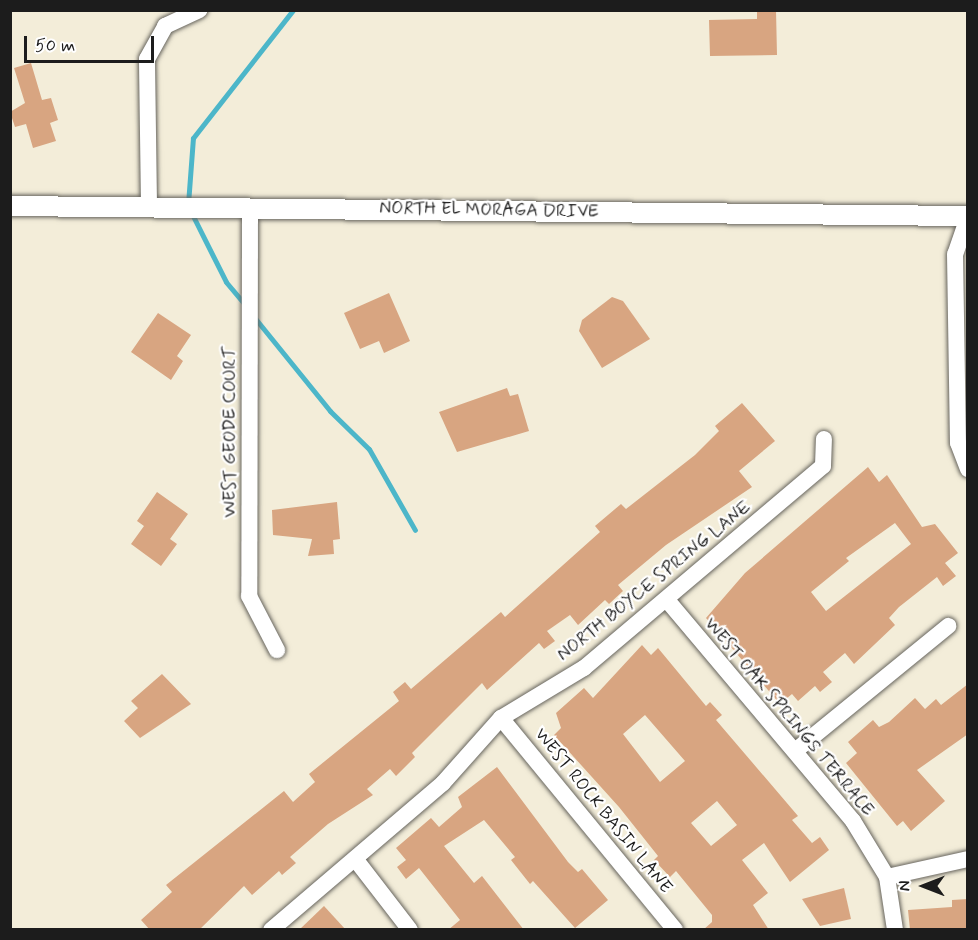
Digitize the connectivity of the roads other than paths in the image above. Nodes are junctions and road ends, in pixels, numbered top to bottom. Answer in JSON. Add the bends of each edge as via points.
{"nodes":[{"id":1,"x":199,"y":10,"type":"edge"},
{"id":2,"x":149,"y":205,"type":"junction"},
{"id":3,"x":10,"y":206,"type":"edge"},
{"id":4,"x":250,"y":207,"type":"junction"},
{"id":5,"x":968,"y":216,"type":"edge"},
{"id":6,"x":962,"y":394,"type":"edge"},
{"id":7,"x":824,"y":439,"type":"dead end"},
{"id":8,"x":968,"y":469,"type":"edge"},
{"id":9,"x":667,"y":600,"type":"junction"},
{"id":10,"x":948,"y":626,"type":"dead end"},
{"id":11,"x":277,"y":650,"type":"dead end"},
{"id":12,"x":501,"y":718,"type":"junction"},
{"id":13,"x":795,"y":751,"type":"junction"},
{"id":14,"x":968,"y":859,"type":"edge"},
{"id":15,"x":356,"y":860,"type":"junction"},
{"id":16,"x":887,"y":877,"type":"junction"},
{"id":17,"x":271,"y":930,"type":"edge"},
{"id":18,"x":410,"y":930,"type":"edge"},
{"id":19,"x":675,"y":930,"type":"edge"},
{"id":20,"x":895,"y":930,"type":"edge"}],
"edges":[{"from":1,"to":2,"type":"street","via":[[165,26],[147,59]]},
{"from":2,"to":3,"type":"street","name":"NORTH EL MORAGA DRIVE"},
{"from":2,"to":4,"type":"street","name":"NORTH EL MORAGA DRIVE"},
{"from":4,"to":5,"type":"street","name":"NORTH EL MORAGA DRIVE"},
{"from":4,"to":11,"type":"street","name":"WEST GEODE COURT","via":[[249,596]]},
{"from":5,"to":6,"type":"street","via":[[955,254]]},
{"from":6,"to":8,"type":"street","via":[[958,442]]},
{"from":7,"to":9,"type":"street","name":"NORTH BOYCE SPRING LANE","via":[[823,466]]},
{"from":9,"to":12,"type":"street","name":"NORTH BOYCE SPRING LANE","via":[[584,668]]},
{"from":9,"to":13,"type":"street","name":"WEST OAK SPRINGS TERRACE"},
{"from":10,"to":13,"type":"street"},
{"from":12,"to":15,"type":"street","name":"NORTH BOYCE SPRING LANE","via":[[443,783]]},
{"from":12,"to":19,"type":"street","name":"WEST ROCK BASIN LANE"},
{"from":13,"to":16,"type":"street","name":"WEST OAK SPRINGS TERRACE","via":[[853,821]]},
{"from":14,"to":16,"type":"street"},
{"from":15,"to":17,"type":"street","name":"NORTH BOYCE SPRING LANE"},
{"from":15,"to":18,"type":"street"},
{"from":16,"to":20,"type":"street","name":"WEST OAK SPRINGS TERRACE"}]}
